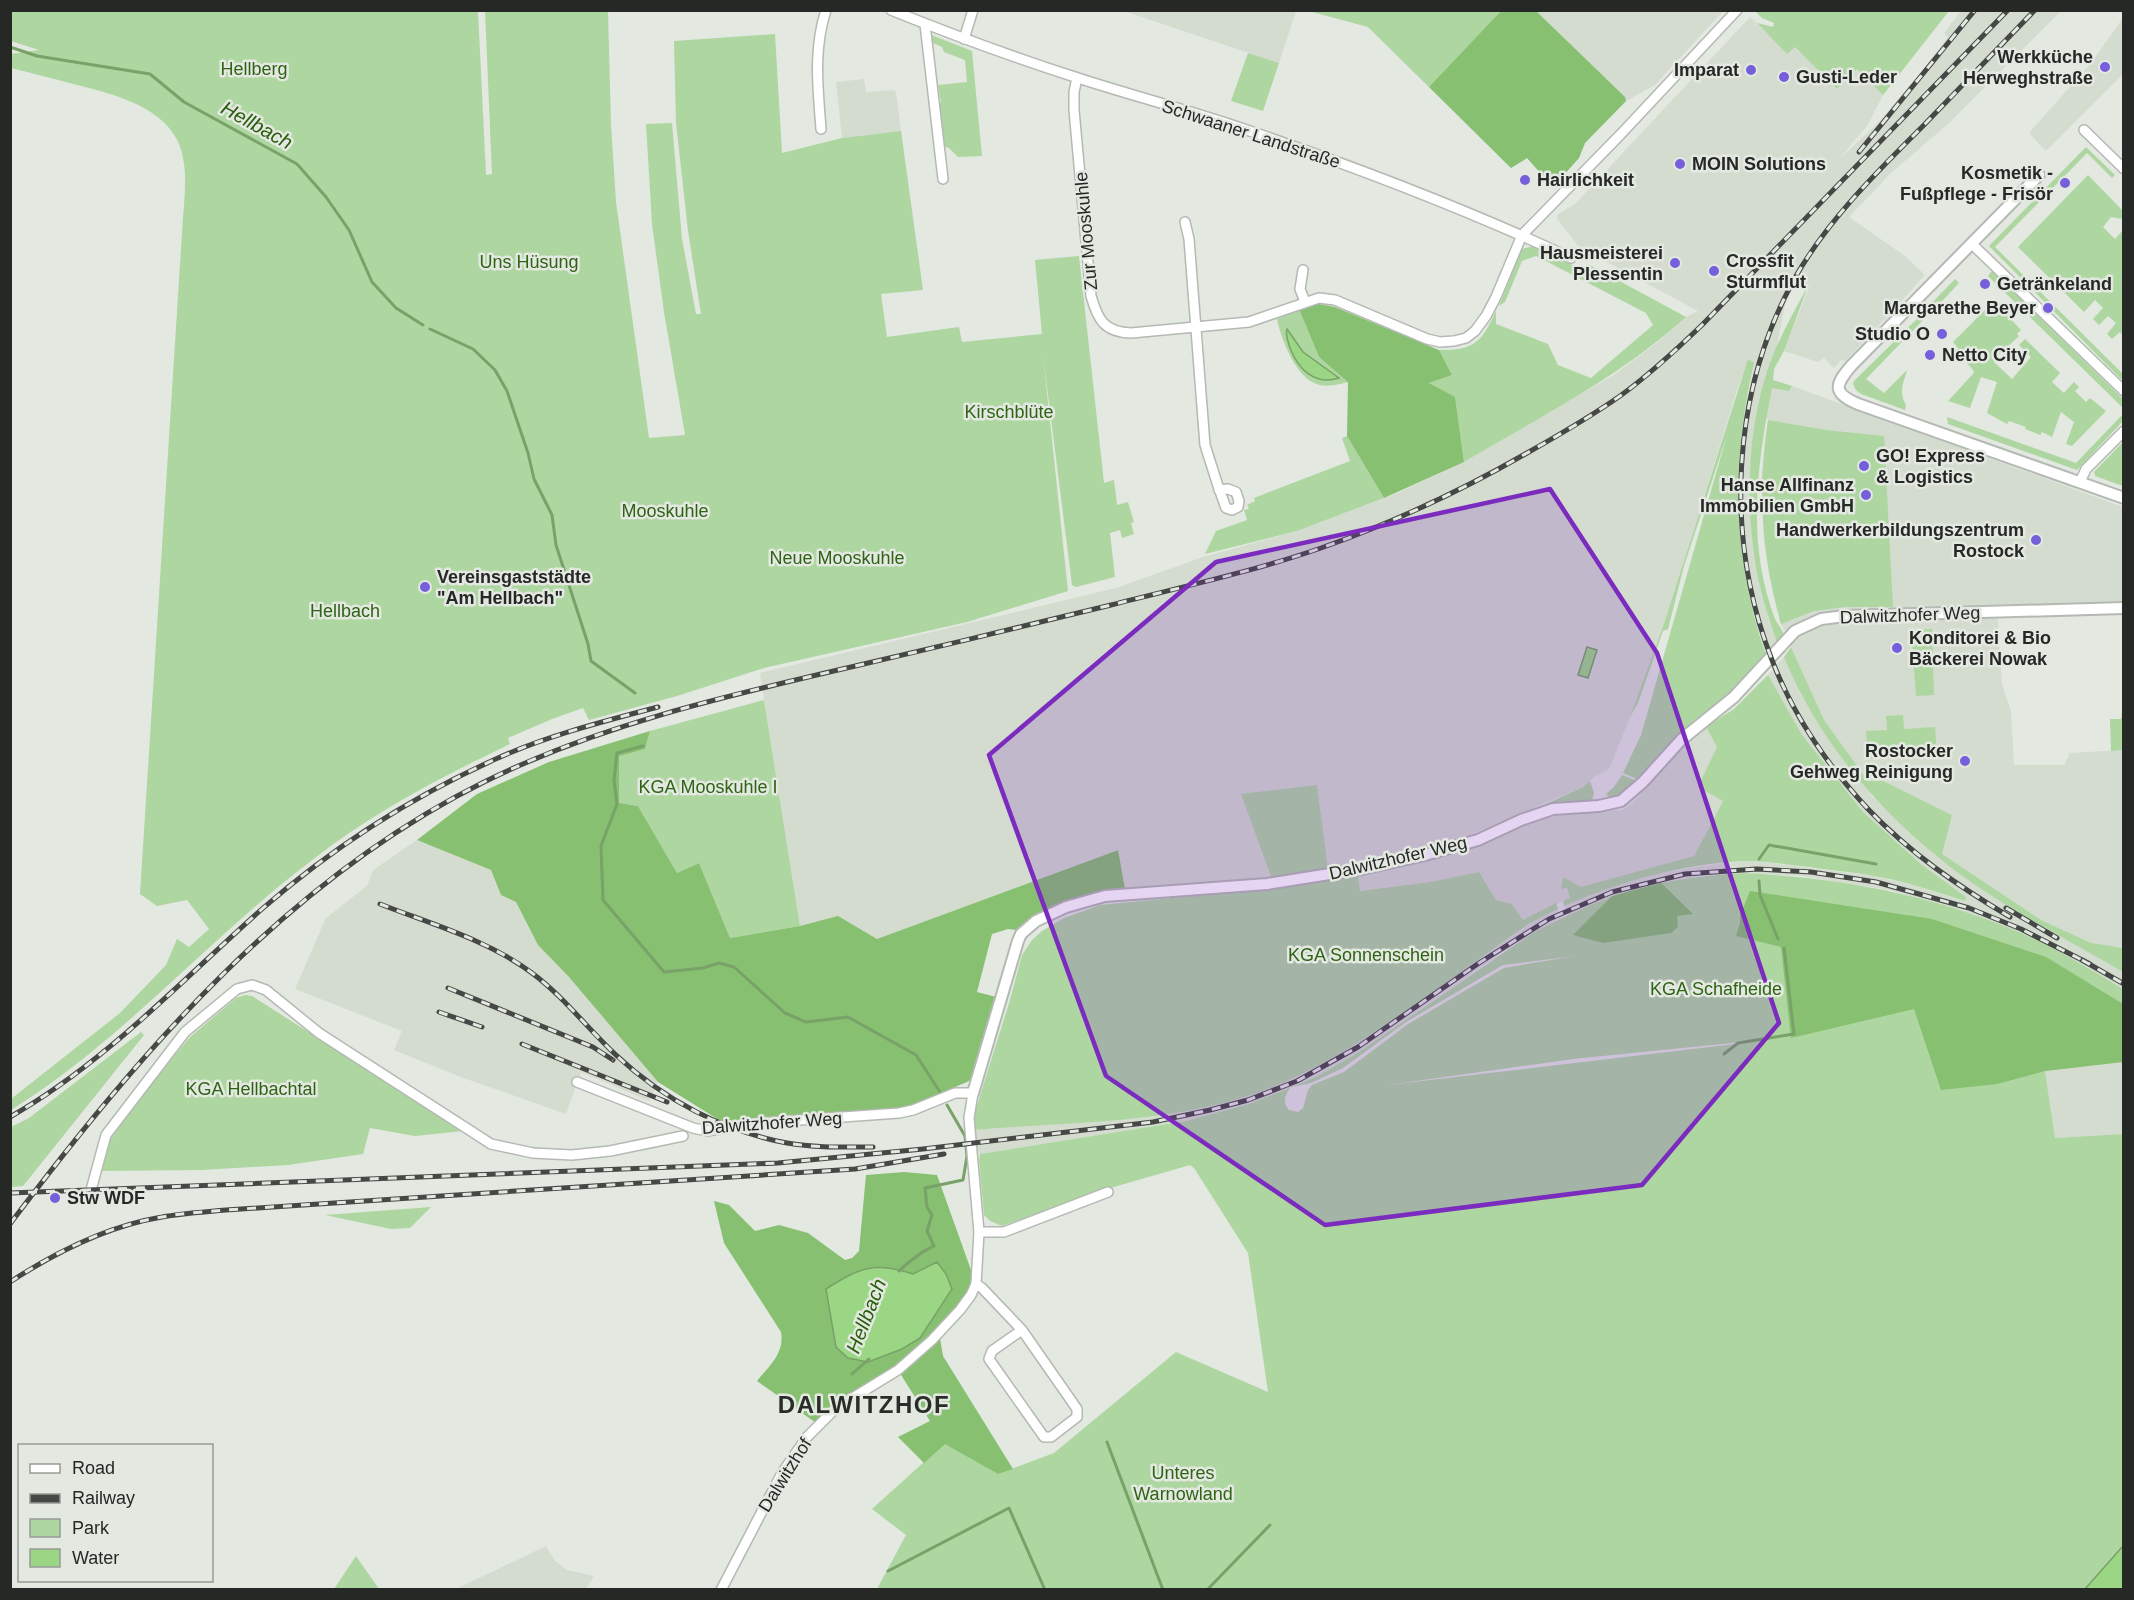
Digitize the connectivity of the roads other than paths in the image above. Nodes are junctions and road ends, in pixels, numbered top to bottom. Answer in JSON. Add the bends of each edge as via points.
{"nodes":[{"id":1,"x":826,"y":10,"type":"edge"},
{"id":2,"x":891,"y":10,"type":"edge"},
{"id":3,"x":973,"y":10,"type":"edge"},
{"id":4,"x":1737,"y":10,"type":"edge"},
{"id":5,"x":925,"y":24,"type":"junction"},
{"id":6,"x":963,"y":39,"type":"junction"},
{"id":7,"x":1077,"y":78,"type":"junction"},
{"id":8,"x":821,"y":129,"type":"dead end"},
{"id":9,"x":2087,"y":133,"type":"dead end"},
{"id":10,"x":2124,"y":169,"type":"edge"},
{"id":11,"x":2039,"y":175,"type":"dead end"},
{"id":12,"x":943,"y":179,"type":"dead end"},
{"id":13,"x":1185,"y":222,"type":"dead end"},
{"id":14,"x":1522,"y":235,"type":"junction"},
{"id":15,"x":1972,"y":244,"type":"junction"},
{"id":16,"x":1571,"y":258,"type":"dead end"},
{"id":17,"x":1303,"y":270,"type":"dead end"},
{"id":18,"x":1305,"y":302,"type":"junction"},
{"id":19,"x":1196,"y":328,"type":"junction"},
{"id":20,"x":2124,"y":391,"type":"edge"},
{"id":21,"x":2124,"y":431,"type":"edge"},
{"id":22,"x":2080,"y":482,"type":"junction"},
{"id":23,"x":1219,"y":490,"type":"dead end"},
{"id":24,"x":2124,"y":498,"type":"edge"},
{"id":25,"x":2124,"y":608,"type":"edge"},
{"id":26,"x":577,"y":1082,"type":"dead end"},
{"id":27,"x":973,"y":1093,"type":"junction"},
{"id":28,"x":969,"y":1131,"type":"joint"},
{"id":29,"x":683,"y":1136,"type":"dead end"},
{"id":30,"x":91,"y":1190,"type":"dead end"},
{"id":31,"x":1108,"y":1192,"type":"dead end"},
{"id":32,"x":978,"y":1232,"type":"junction"},
{"id":33,"x":976,"y":1284,"type":"junction"},
{"id":34,"x":1022,"y":1330,"type":"junction"},
{"id":35,"x":721,"y":1590,"type":"edge"}],
"edges":[{"from":1,"to":8,"type":"street","via":[[816,66]]},
{"from":2,"to":5,"type":"street","name":"Schwaaner Landstraße"},
{"from":3,"to":6,"type":"street"},
{"from":4,"to":14,"type":"street"},
{"from":5,"to":6,"type":"street","name":"Schwaaner Landstraße"},
{"from":5,"to":12,"type":"street"},
{"from":6,"to":7,"type":"street","name":"Schwaaner Landstraße"},
{"from":7,"to":14,"type":"street","name":"Schwaaner Landstraße","via":[[1230,124]]},
{"from":7,"to":19,"type":"street","name":"Zur Mooskuhle","via":[[1074,110],[1091,297],[1096,314],[1106,327],[1121,333]]},
{"from":9,"to":10,"type":"street"},
{"from":11,"to":15,"type":"street"},
{"from":13,"to":19,"type":"street"},
{"from":14,"to":16,"type":"street","name":"Schwaaner Landstraße"},
{"from":14,"to":18,"type":"street","name":"Zur Mooskuhle","via":[[1486,316],[1471,335],[1460,340],[1427,339],[1335,300],[1319,298]]},
{"from":15,"to":20,"type":"street"},
{"from":15,"to":22,"type":"street","via":[[1851,366],[1841,378],[1840,393],[1858,404]]},
{"from":17,"to":18,"type":"street","via":[[1300,289]]},
{"from":18,"to":19,"type":"street","name":"Zur Mooskuhle","via":[[1257,321]]},
{"from":19,"to":23,"type":"street","via":[[1205,445]]},
{"from":21,"to":22,"type":"street","via":[[2086,469]]},
{"from":22,"to":24,"type":"street"},
{"from":25,"to":27,"type":"street","name":"Dalwitzhofer Weg","via":[[1821,619],[1795,631],[1734,697],[1681,740],[1621,801],[1552,809],[1478,840],[1352,870],[1267,884],[1106,896],[1046,916],[1026,928],[1018,940]]},
{"from":26,"to":27,"type":"street","name":"Dalwitzhofer Weg","via":[[707,1131],[760,1123],[891,1114],[955,1094]]},
{"from":27,"to":28,"type":"street","name":"Dalwitzhofer Weg"},
{"from":28,"to":32,"type":"street","name":"Dalwitzhof"},
{"from":29,"to":30,"type":"street","via":[[572,1155],[533,1153],[492,1144],[319,1033],[266,990],[252,986],[237,989],[185,1032],[106,1135]]},
{"from":31,"to":32,"type":"street","via":[[1004,1232]]},
{"from":32,"to":33,"type":"street","name":"Dalwitzhof"},
{"from":33,"to":34,"type":"street"},
{"from":33,"to":35,"type":"street","name":"Dalwitzhof","via":[[960,1310],[932,1340],[898,1370],[836,1408],[807,1437],[782,1473]]},
{"from":34,"to":34,"type":"street","via":[[992,1351],[988,1359],[1044,1437],[1051,1437],[1077,1417],[1077,1409]]}]}
